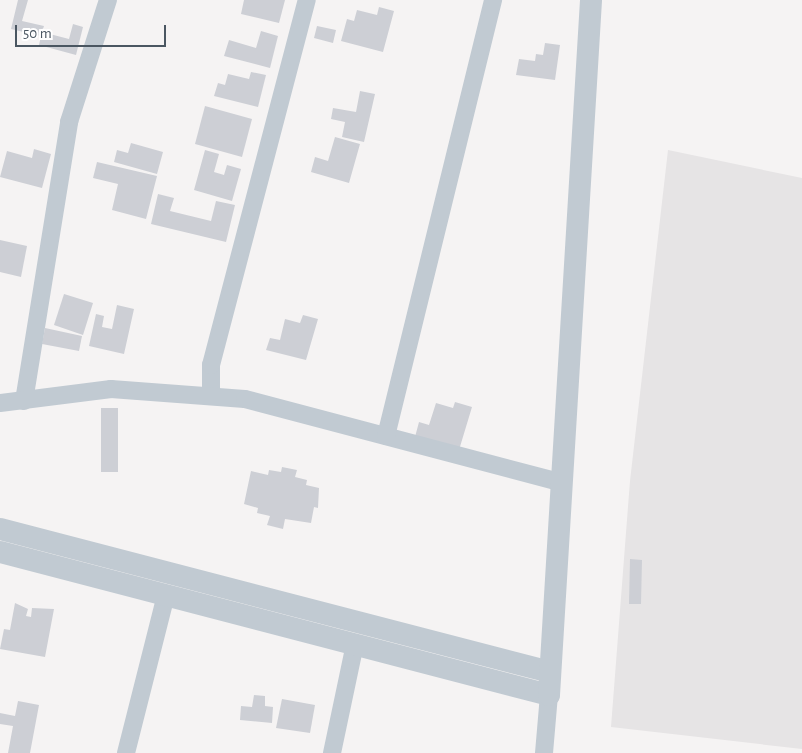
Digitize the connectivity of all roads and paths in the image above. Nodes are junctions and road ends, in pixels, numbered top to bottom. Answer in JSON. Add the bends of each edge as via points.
{"nodes":[{"id":1,"x":108,"y":0,"type":"edge"},
{"id":2,"x":307,"y":0,"type":"edge"},
{"id":3,"x":493,"y":0,"type":"edge"},
{"id":4,"x":591,"y":0,"type":"edge"},
{"id":5,"x":210,"y":396,"type":"junction"},
{"id":6,"x":24,"y":401,"type":"junction"},
{"id":7,"x":0,"y":403,"type":"edge"},
{"id":8,"x":386,"y":436,"type":"junction"},
{"id":9,"x":562,"y":483,"type":"junction"},
{"id":10,"x":0,"y":529,"type":"edge"},
{"id":11,"x":0,"y":552,"type":"edge"},
{"id":12,"x":166,"y":595,"type":"junction"},
{"id":13,"x":355,"y":644,"type":"junction"},
{"id":14,"x":550,"y":672,"type":"junction"},
{"id":15,"x":548,"y":695,"type":"junction"},
{"id":16,"x":126,"y":753,"type":"edge"},
{"id":17,"x":332,"y":753,"type":"edge"},
{"id":18,"x":545,"y":753,"type":"edge"}],
"edges":[{"from":1,"to":6,"type":"street","via":[[69,122]]},
{"from":2,"to":5,"type":"street","via":[[210,365]]},
{"from":3,"to":8,"type":"street"},
{"from":4,"to":9,"type":"street"},
{"from":5,"to":6,"type":"street","via":[[111,389]]},
{"from":5,"to":8,"type":"street","via":[[245,399]]},
{"from":6,"to":7,"type":"street"},
{"from":8,"to":9,"type":"street"},
{"from":9,"to":14,"type":"street"},
{"from":10,"to":14,"type":"street"},
{"from":11,"to":12,"type":"street"},
{"from":12,"to":13,"type":"street"},
{"from":12,"to":16,"type":"street"},
{"from":13,"to":15,"type":"street"},
{"from":13,"to":17,"type":"street"},
{"from":14,"to":15,"type":"street"},
{"from":15,"to":18,"type":"street"}]}
